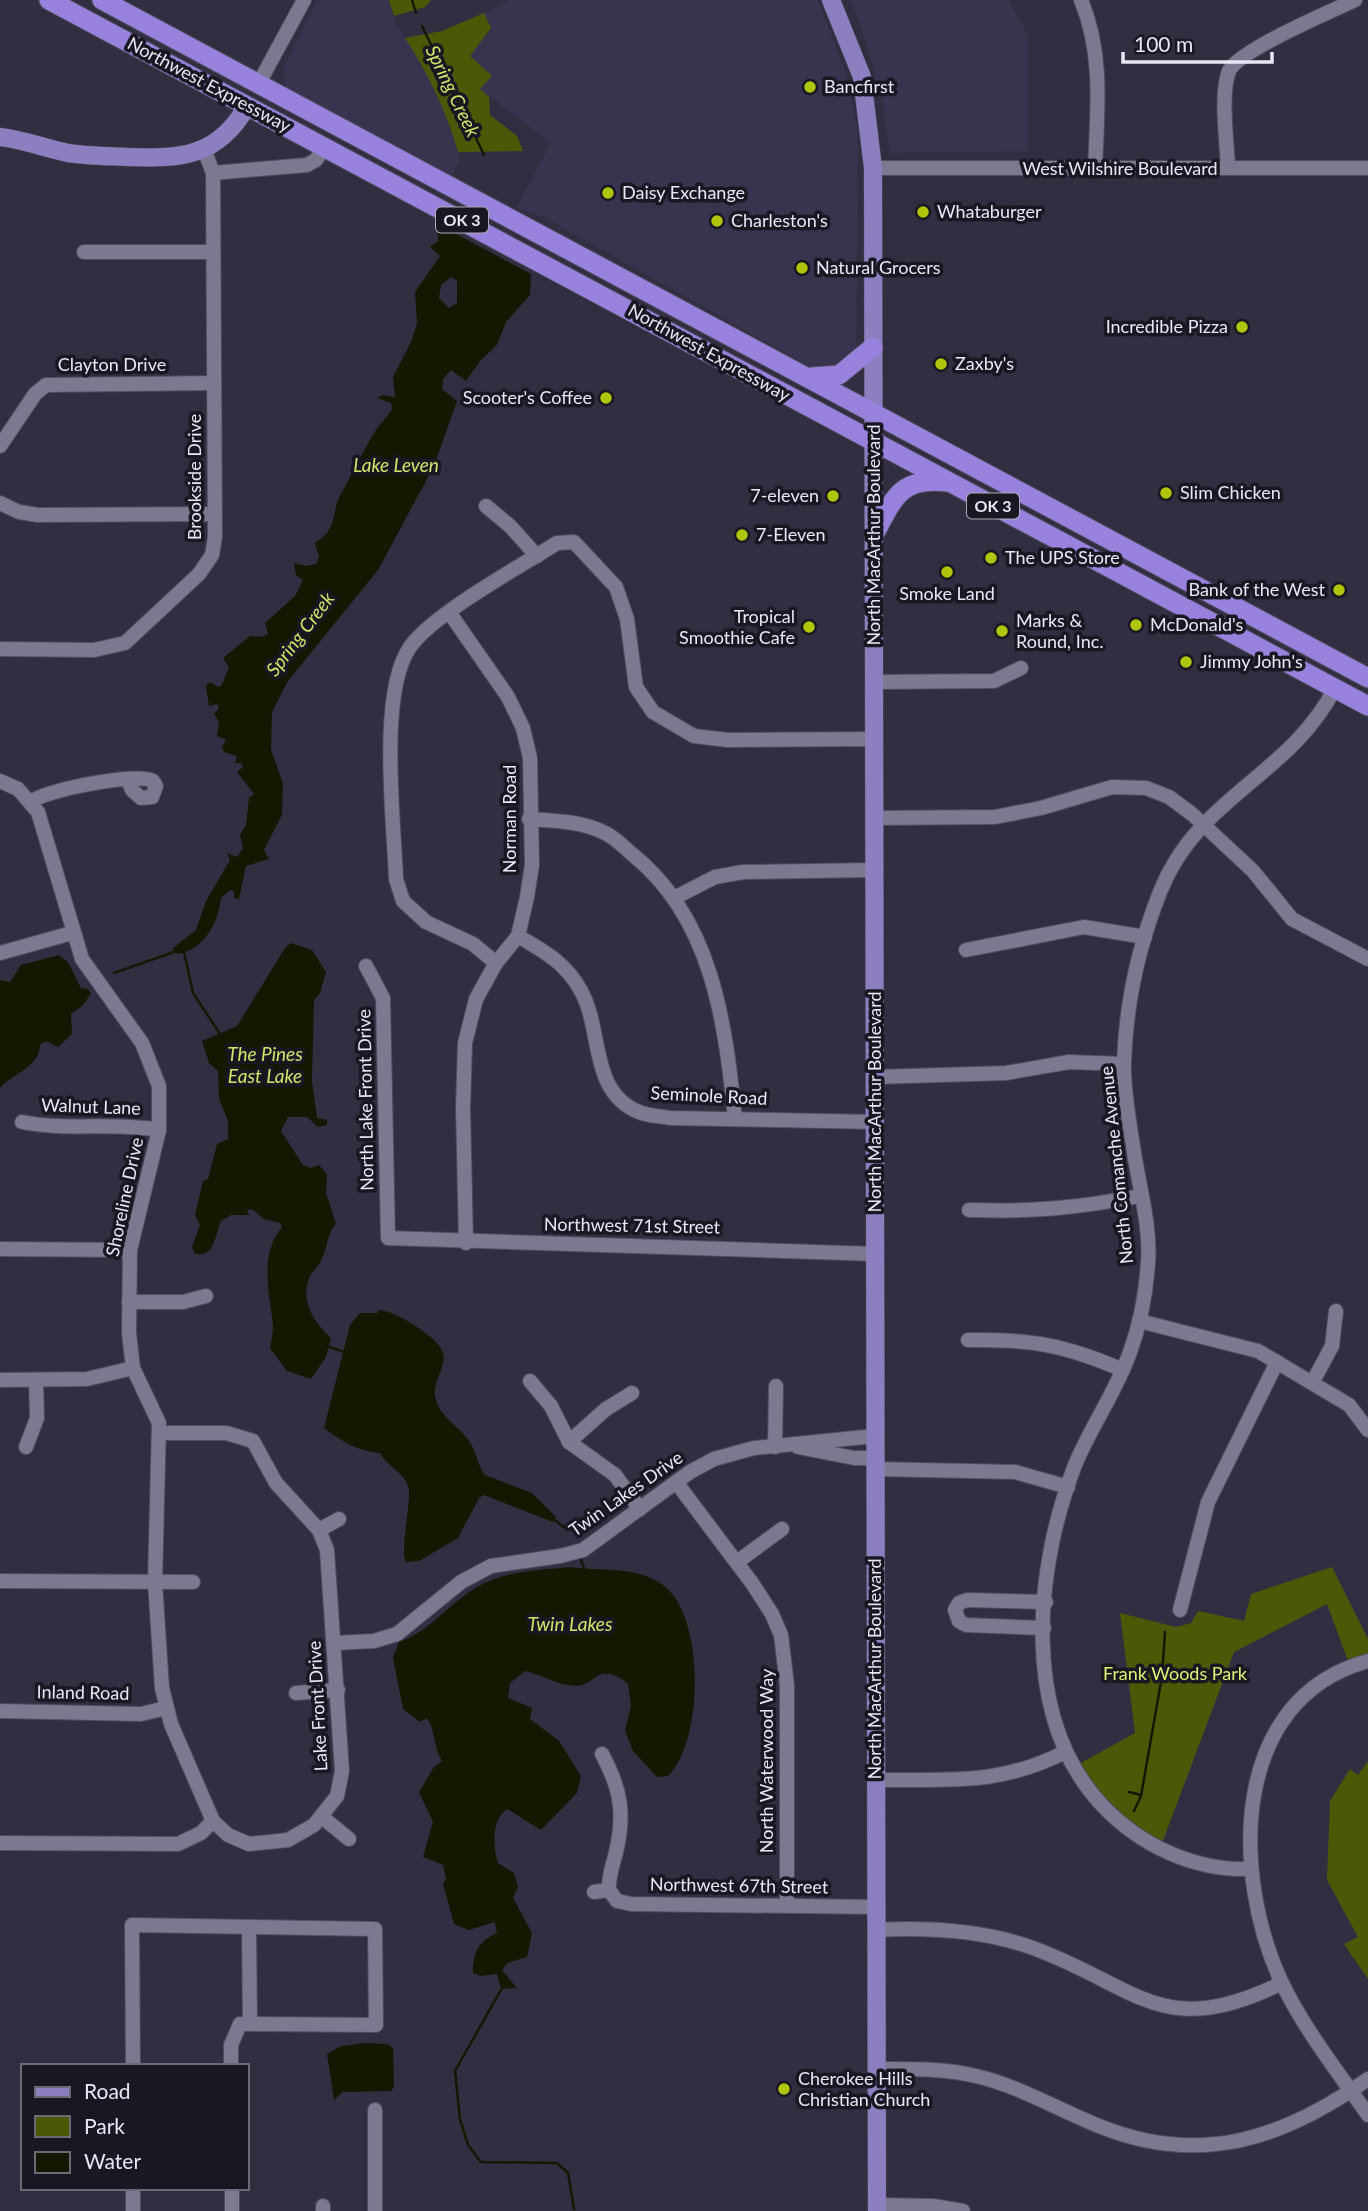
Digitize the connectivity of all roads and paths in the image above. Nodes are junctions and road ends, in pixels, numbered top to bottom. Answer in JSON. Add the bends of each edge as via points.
{"nodes":[{"id":1,"x":49,"y":0,"type":"edge"},
{"id":2,"x":102,"y":0,"type":"edge"},
{"id":3,"x":303,"y":0,"type":"edge"},
{"id":4,"x":831,"y":0,"type":"edge"},
{"id":5,"x":1081,"y":0,"type":"edge"},
{"id":6,"x":1355,"y":0,"type":"edge"},
{"id":7,"x":259,"y":83,"type":"junction"},
{"id":8,"x":247,"y":106,"type":"junction"},
{"id":9,"x":0,"y":137,"type":"edge"},
{"id":10,"x":325,"y":146,"type":"junction"},
{"id":11,"x":204,"y":149,"type":"junction"},
{"id":12,"x":873,"y":168,"type":"junction"},
{"id":13,"x":1228,"y":168,"type":"junction"},
{"id":14,"x":1368,"y":168,"type":"edge"},
{"id":15,"x":1095,"y":170,"type":"junction"},
{"id":16,"x":213,"y":173,"type":"junction"},
{"id":17,"x":84,"y":252,"type":"dead end"},
{"id":18,"x":213,"y":252,"type":"junction"},
{"id":19,"x":660,"y":298,"type":"junction"},
{"id":20,"x":649,"y":320,"type":"junction"},
{"id":21,"x":873,"y":347,"type":"junction"},
{"id":22,"x":806,"y":376,"type":"junction"},
{"id":23,"x":214,"y":383,"type":"junction"},
{"id":24,"x":873,"y":412,"type":"junction"},
{"id":25,"x":873,"y":442,"type":"junction"},
{"id":26,"x":0,"y":446,"type":"edge"},
{"id":27,"x":949,"y":482,"type":"junction"},
{"id":28,"x":0,"y":503,"type":"edge"},
{"id":29,"x":486,"y":506,"type":"dead end"},
{"id":30,"x":215,"y":514,"type":"junction"},
{"id":31,"x":874,"y":535,"type":"junction"},
{"id":32,"x":537,"y":556,"type":"junction"},
{"id":33,"x":1113,"y":570,"type":"junction"},
{"id":34,"x":1180,"y":576,"type":"junction"},
{"id":35,"x":1169,"y":600,"type":"junction"},
{"id":36,"x":1242,"y":610,"type":"junction"},
{"id":37,"x":449,"y":612,"type":"junction"},
{"id":38,"x":0,"y":649,"type":"edge"},
{"id":39,"x":1021,"y":668,"type":"dead end"},
{"id":40,"x":1368,"y":677,"type":"edge"},
{"id":41,"x":874,"y":681,"type":"junction"},
{"id":42,"x":1335,"y":688,"type":"junction"},
{"id":43,"x":1368,"y":706,"type":"edge"},
{"id":44,"x":873,"y":739,"type":"junction"},
{"id":45,"x":128,"y":779,"type":"dead end"},
{"id":46,"x":0,"y":780,"type":"edge"},
{"id":47,"x":31,"y":802,"type":"junction"},
{"id":48,"x":874,"y":818,"type":"junction"},
{"id":49,"x":529,"y":819,"type":"junction"},
{"id":50,"x":1202,"y":823,"type":"junction"},
{"id":51,"x":874,"y":870,"type":"junction"},
{"id":52,"x":674,"y":898,"type":"junction"},
{"id":53,"x":72,"y":933,"type":"junction"},
{"id":54,"x":518,"y":936,"type":"junction"},
{"id":55,"x":1145,"y":937,"type":"junction"},
{"id":56,"x":966,"y":950,"type":"dead end"},
{"id":57,"x":0,"y":953,"type":"edge"},
{"id":58,"x":1368,"y":959,"type":"edge"},
{"id":59,"x":496,"y":962,"type":"junction"},
{"id":60,"x":366,"y":966,"type":"dead end"},
{"id":61,"x":1124,"y":1064,"type":"junction"},
{"id":62,"x":875,"y":1077,"type":"junction"},
{"id":63,"x":735,"y":1118,"type":"junction"},
{"id":64,"x":22,"y":1122,"type":"dead end"},
{"id":65,"x":876,"y":1122,"type":"junction"},
{"id":66,"x":159,"y":1130,"type":"junction"},
{"id":67,"x":1140,"y":1196,"type":"junction"},
{"id":68,"x":969,"y":1210,"type":"dead end"},
{"id":69,"x":388,"y":1238,"type":"joint"},
{"id":70,"x":466,"y":1243,"type":"junction"},
{"id":71,"x":0,"y":1249,"type":"edge"},
{"id":72,"x":130,"y":1251,"type":"junction"},
{"id":73,"x":875,"y":1254,"type":"junction"},
{"id":74,"x":206,"y":1296,"type":"dead end"},
{"id":75,"x":129,"y":1302,"type":"junction"},
{"id":76,"x":1336,"y":1311,"type":"dead end"},
{"id":77,"x":1139,"y":1321,"type":"junction"},
{"id":78,"x":968,"y":1340,"type":"dead end"},
{"id":79,"x":1277,"y":1362,"type":"junction"},
{"id":80,"x":133,"y":1368,"type":"junction"},
{"id":81,"x":1123,"y":1370,"type":"junction"},
{"id":82,"x":0,"y":1380,"type":"edge"},
{"id":83,"x":36,"y":1380,"type":"junction"},
{"id":84,"x":530,"y":1381,"type":"dead end"},
{"id":85,"x":1312,"y":1382,"type":"junction"},
{"id":86,"x":776,"y":1387,"type":"dead end"},
{"id":87,"x":632,"y":1393,"type":"dead end"},
{"id":88,"x":1368,"y":1430,"type":"edge"},
{"id":89,"x":160,"y":1433,"type":"junction"},
{"id":90,"x":875,"y":1436,"type":"junction"},
{"id":91,"x":569,"y":1442,"type":"junction"},
{"id":92,"x":26,"y":1447,"type":"dead end"},
{"id":93,"x":775,"y":1447,"type":"junction"},
{"id":94,"x":797,"y":1447,"type":"junction"},
{"id":95,"x":875,"y":1464,"type":"junction"},
{"id":96,"x":676,"y":1482,"type":"junction"},
{"id":97,"x":1068,"y":1487,"type":"junction"},
{"id":98,"x":640,"y":1509,"type":"junction"},
{"id":99,"x":339,"y":1519,"type":"dead end"},
{"id":100,"x":782,"y":1529,"type":"dead end"},
{"id":101,"x":319,"y":1530,"type":"junction"},
{"id":102,"x":737,"y":1562,"type":"junction"},
{"id":103,"x":0,"y":1581,"type":"edge"},
{"id":104,"x":155,"y":1582,"type":"junction"},
{"id":105,"x":193,"y":1582,"type":"dead end"},
{"id":106,"x":1046,"y":1602,"type":"junction"},
{"id":107,"x":1180,"y":1610,"type":"dead end"},
{"id":108,"x":1044,"y":1628,"type":"junction"},
{"id":109,"x":335,"y":1643,"type":"junction"},
{"id":110,"x":1368,"y":1661,"type":"edge"},
{"id":111,"x":338,"y":1690,"type":"junction"},
{"id":112,"x":296,"y":1693,"type":"dead end"},
{"id":113,"x":166,"y":1708,"type":"junction"},
{"id":114,"x":0,"y":1712,"type":"edge"},
{"id":115,"x":1065,"y":1752,"type":"junction"},
{"id":116,"x":602,"y":1754,"type":"dead end"},
{"id":117,"x":875,"y":1780,"type":"junction"},
{"id":118,"x":322,"y":1817,"type":"junction"},
{"id":119,"x":213,"y":1821,"type":"junction"},
{"id":120,"x":349,"y":1839,"type":"dead end"},
{"id":121,"x":0,"y":1843,"type":"edge"},
{"id":122,"x":1250,"y":1869,"type":"junction"},
{"id":123,"x":787,"y":1906,"type":"junction"},
{"id":124,"x":875,"y":1907,"type":"junction"},
{"id":125,"x":249,"y":1927,"type":"junction"},
{"id":126,"x":875,"y":1930,"type":"junction"},
{"id":127,"x":1282,"y":1983,"type":"junction"},
{"id":128,"x":250,"y":2023,"type":"junction"},
{"id":129,"x":133,"y":2064,"type":"edge"},
{"id":130,"x":232,"y":2064,"type":"edge"},
{"id":131,"x":876,"y":2069,"type":"junction"},
{"id":132,"x":1368,"y":2079,"type":"edge"},
{"id":133,"x":1351,"y":2091,"type":"junction"},
{"id":134,"x":375,"y":2110,"type":"dead end"},
{"id":135,"x":1368,"y":2115,"type":"edge"},
{"id":136,"x":133,"y":2190,"type":"edge"},
{"id":137,"x":232,"y":2190,"type":"edge"},
{"id":138,"x":877,"y":2208,"type":"edge"},
{"id":139,"x":133,"y":2211,"type":"edge"},
{"id":140,"x":232,"y":2211,"type":"edge"},
{"id":141,"x":375,"y":2211,"type":"edge"},
{"id":142,"x":962,"y":2211,"type":"edge"}],
"edges":[{"from":1,"to":8,"type":"highway","name":"Northwest Expressway","number":"OK 3"},
{"from":2,"to":7,"type":"highway","name":"Northwest Expressway","number":"OK 3"},
{"from":3,"to":7,"type":"street"},
{"from":4,"to":12,"type":"main road","name":"North MacArthur Boulevard","via":[[860,69]]},
{"from":5,"to":15,"type":"street","via":[[1091,24],[1098,75]]},
{"from":6,"to":13,"type":"street","via":[[1248,52],[1230,69],[1226,84]]},
{"from":7,"to":8,"type":"highway"},
{"from":7,"to":19,"type":"highway","name":"Northwest Expressway","number":"OK 3"},
{"from":8,"to":10,"type":"highway","name":"Northwest Expressway","number":"OK 3"},
{"from":8,"to":11,"type":"main road","via":[[233,127]]},
{"from":9,"to":11,"type":"main road","via":[[70,153],[119,157],[187,156]]},
{"from":10,"to":16,"type":"street","via":[[307,165]]},
{"from":10,"to":20,"type":"highway","name":"Northwest Expressway","number":"OK 3"},
{"from":11,"to":16,"type":"street","name":"Brookside Drive"},
{"from":12,"to":15,"type":"street","name":"West Wilshire Boulevard"},
{"from":12,"to":21,"type":"main road","name":"North MacArthur Boulevard"},
{"from":13,"to":14,"type":"street","name":"West Wilshire Boulevard"},
{"from":13,"to":15,"type":"street","name":"West Wilshire Boulevard"},
{"from":16,"to":18,"type":"street","name":"Brookside Drive"},
{"from":17,"to":18,"type":"street"},
{"from":18,"to":23,"type":"street","name":"Brookside Drive"},
{"from":19,"to":20,"type":"highway"},
{"from":19,"to":22,"type":"highway","name":"Northwest Expressway","number":"OK 3"},
{"from":20,"to":25,"type":"highway","name":"Northwest Expressway","number":"OK 3"},
{"from":21,"to":22,"type":"highway","via":[[839,375]]},
{"from":21,"to":24,"type":"main road","name":"North MacArthur Boulevard"},
{"from":22,"to":24,"type":"highway","name":"Northwest Expressway","number":"OK 3"},
{"from":23,"to":26,"type":"street","name":"Clayton Drive","via":[[46,385]]},
{"from":23,"to":30,"type":"street","name":"Brookside Drive"},
{"from":24,"to":25,"type":"main road","name":"North MacArthur Boulevard"},
{"from":24,"to":34,"type":"highway","name":"Northwest Expressway","number":"OK 3"},
{"from":25,"to":27,"type":"highway","name":"Northwest Expressway","number":"OK 3"},
{"from":25,"to":31,"type":"main road","name":"North MacArthur Boulevard"},
{"from":27,"to":31,"type":"highway","via":[[906,486],[894,497]]},
{"from":27,"to":33,"type":"highway","name":"Northwest Expressway","number":"OK 3"},
{"from":28,"to":30,"type":"street","via":[[38,515]]},
{"from":29,"to":32,"type":"street"},
{"from":30,"to":38,"type":"street","name":"Brookside Drive","via":[[214,546],[208,563],[125,643],[93,650]]},
{"from":31,"to":41,"type":"main road","name":"North MacArthur Boulevard"},
{"from":32,"to":37,"type":"street"},
{"from":32,"to":44,"type":"street","via":[[557,543],[573,542],[616,587],[627,619],[636,687],[653,712],[694,736]]},
{"from":33,"to":34,"type":"highway","via":[[1170,580]]},
{"from":33,"to":35,"type":"highway","name":"Northwest Expressway","number":"OK 3"},
{"from":34,"to":36,"type":"highway","name":"Northwest Expressway","number":"OK 3"},
{"from":35,"to":36,"type":"highway","via":[[1186,594]]},
{"from":35,"to":42,"type":"highway","name":"Northwest Expressway","number":"OK 3"},
{"from":36,"to":40,"type":"highway","name":"Northwest Expressway","number":"OK 3"},
{"from":37,"to":49,"type":"street","name":"Norman Road","via":[[508,697],[523,728],[530,758]]},
{"from":37,"to":59,"type":"street","via":[[410,647],[397,676],[391,715],[396,879],[403,901],[426,922],[473,944]]},
{"from":39,"to":41,"type":"street","via":[[994,681]]},
{"from":41,"to":44,"type":"main road","name":"North MacArthur Boulevard"},
{"from":42,"to":43,"type":"highway","name":"Northwest Expressway","number":"OK 3"},
{"from":42,"to":50,"type":"street","name":"North Comanche Avenue","via":[[1323,711],[1281,759]]},
{"from":44,"to":48,"type":"main road","name":"North MacArthur Boulevard"},
{"from":45,"to":47,"type":"street","via":[[47,793]]},
{"from":46,"to":47,"type":"street","name":"Shoreline Drive"},
{"from":47,"to":53,"type":"street","name":"Shoreline Drive","via":[[45,831]]},
{"from":48,"to":50,"type":"street","via":[[1008,815],[1125,786],[1169,797]]},
{"from":48,"to":51,"type":"main road","name":"North MacArthur Boulevard"},
{"from":49,"to":52,"type":"street","via":[[572,822],[607,834],[653,871]]},
{"from":49,"to":54,"type":"street","name":"Norman Road","via":[[532,865]]},
{"from":50,"to":55,"type":"street","name":"North Comanche Avenue","via":[[1167,876]]},
{"from":50,"to":58,"type":"street","via":[[1253,871],[1292,919]]},
{"from":51,"to":52,"type":"street","via":[[743,872],[715,877]]},
{"from":51,"to":62,"type":"main road","name":"North MacArthur Boulevard"},
{"from":52,"to":63,"type":"street","via":[[690,920],[707,964],[727,1041]]},
{"from":53,"to":57,"type":"street"},
{"from":53,"to":66,"type":"street","name":"Shoreline Drive","via":[[88,971],[151,1060],[160,1093]]},
{"from":54,"to":59,"type":"street","name":"Norman Road"},
{"from":54,"to":63,"type":"street","name":"Seminole Road","via":[[561,961],[582,991],[601,1069],[613,1092],[638,1112],[670,1118]]},
{"from":55,"to":56,"type":"street","via":[[1084,926]]},
{"from":55,"to":61,"type":"street","name":"North Comanche Avenue","via":[[1132,991]]},
{"from":59,"to":70,"type":"street","name":"Norman Road","via":[[476,999],[465,1043]]},
{"from":60,"to":69,"type":"street","name":"North Lake Front Drive","via":[[383,998]]},
{"from":61,"to":62,"type":"street","via":[[1080,1061],[1006,1073]]},
{"from":61,"to":67,"type":"street","name":"North Comanche Avenue"},
{"from":62,"to":65,"type":"main road","name":"North MacArthur Boulevard"},
{"from":63,"to":65,"type":"street","name":"Seminole Road"},
{"from":64,"to":66,"type":"street","name":"Walnut Lane"},
{"from":65,"to":73,"type":"main road","name":"North MacArthur Boulevard"},
{"from":66,"to":72,"type":"street","name":"Shoreline Drive"},
{"from":67,"to":68,"type":"street","via":[[1075,1209]]},
{"from":67,"to":77,"type":"street","name":"North Comanche Avenue","via":[[1149,1261]]},
{"from":69,"to":70,"type":"street","name":"Northwest 71st Street"},
{"from":70,"to":73,"type":"street","name":"Northwest 71st Street"},
{"from":71,"to":72,"type":"street"},
{"from":72,"to":75,"type":"street","name":"Shoreline Drive"},
{"from":73,"to":90,"type":"main road","name":"North MacArthur Boulevard"},
{"from":74,"to":75,"type":"street","via":[[183,1302]]},
{"from":75,"to":80,"type":"street","name":"Shoreline Drive"},
{"from":76,"to":85,"type":"street","via":[[1332,1346]]},
{"from":77,"to":79,"type":"street","via":[[1241,1345]]},
{"from":77,"to":81,"type":"street","name":"North Comanche Avenue"},
{"from":78,"to":81,"type":"street","via":[[1042,1342]]},
{"from":79,"to":85,"type":"street"},
{"from":79,"to":107,"type":"street","via":[[1208,1502]]},
{"from":80,"to":83,"type":"street","via":[[87,1379]]},
{"from":80,"to":89,"type":"street","name":"Shoreline Drive"},
{"from":81,"to":97,"type":"street","name":"North Comanche Avenue"},
{"from":82,"to":83,"type":"street"},
{"from":83,"to":92,"type":"street","via":[[37,1418]]},
{"from":84,"to":91,"type":"street","via":[[551,1406]]},
{"from":85,"to":88,"type":"street","via":[[1349,1405]]},
{"from":86,"to":93,"type":"street"},
{"from":87,"to":91,"type":"street"},
{"from":89,"to":101,"type":"street","name":"Lake Front Drive","via":[[246,1437],[258,1447],[276,1483]]},
{"from":89,"to":104,"type":"street","name":"Shoreline Drive"},
{"from":90,"to":94,"type":"street","name":"Twin Lakes Drive"},
{"from":90,"to":95,"type":"main road","name":"North MacArthur Boulevard"},
{"from":91,"to":98,"type":"street","via":[[615,1475]]},
{"from":93,"to":94,"type":"street","name":"Twin Lakes Drive"},
{"from":93,"to":96,"type":"street","name":"Twin Lakes Drive","via":[[726,1454]]},
{"from":94,"to":95,"type":"street"},
{"from":95,"to":97,"type":"street","via":[[1015,1472]]},
{"from":95,"to":117,"type":"main road","name":"North MacArthur Boulevard"},
{"from":96,"to":98,"type":"street","name":"Twin Lakes Drive"},
{"from":96,"to":102,"type":"street","name":"North Waterwood Way"},
{"from":97,"to":106,"type":"street","name":"North Comanche Avenue"},
{"from":98,"to":109,"type":"street","name":"Twin Lakes Drive","via":[[583,1550],[482,1570],[391,1637]]},
{"from":99,"to":101,"type":"street"},
{"from":100,"to":102,"type":"street"},
{"from":101,"to":109,"type":"street","name":"Lake Front Drive","via":[[330,1568]]},
{"from":102,"to":123,"type":"street","name":"North Waterwood Way","via":[[772,1614],[787,1665]]},
{"from":103,"to":104,"type":"street"},
{"from":104,"to":105,"type":"street"},
{"from":104,"to":113,"type":"street","name":"Shoreline Drive"},
{"from":106,"to":108,"type":"street","name":"North Comanche Avenue"},
{"from":106,"to":108,"type":"street","via":[[967,1600],[956,1610],[959,1621],[966,1625]]},
{"from":108,"to":115,"type":"street","name":"North Comanche Avenue","via":[[1049,1700]]},
{"from":109,"to":111,"type":"street","name":"Lake Front Drive"},
{"from":110,"to":122,"type":"street","via":[[1320,1684],[1296,1704],[1278,1730],[1264,1758],[1254,1796]]},
{"from":111,"to":112,"type":"street"},
{"from":111,"to":118,"type":"street","name":"Lake Front Drive","via":[[342,1771],[337,1796]]},
{"from":113,"to":114,"type":"street","name":"Inland Road","via":[[141,1714]]},
{"from":113,"to":119,"type":"street","name":"Shoreline Drive"},
{"from":115,"to":117,"type":"street","via":[[1027,1770],[992,1778]]},
{"from":115,"to":122,"type":"street","name":"North Comanche Avenue","via":[[1093,1796],[1138,1836],[1185,1859]]},
{"from":116,"to":123,"type":"street","name":"Northwest 67th Street","via":[[615,1778],[622,1825],[601,1891],[624,1903]]},
{"from":117,"to":124,"type":"main road","name":"North MacArthur Boulevard"},
{"from":118,"to":119,"type":"street","name":"Lake Front Drive","via":[[288,1840],[261,1845],[239,1840]]},
{"from":118,"to":120,"type":"street"},
{"from":119,"to":121,"type":"street","via":[[178,1844]]},
{"from":122,"to":127,"type":"street","via":[[1264,1934]]},
{"from":123,"to":124,"type":"street","name":"Northwest 67th Street"},
{"from":124,"to":126,"type":"main road","name":"North MacArthur Boulevard"},
{"from":125,"to":128,"type":"street"},
{"from":125,"to":128,"type":"street","via":[[375,1929],[376,2025]]},
{"from":125,"to":129,"type":"street","via":[[132,1926]]},
{"from":126,"to":127,"type":"street","via":[[926,1929],[1005,1940],[1072,1964],[1143,2000],[1180,2009],[1236,2004]]},
{"from":126,"to":131,"type":"main road","name":"North MacArthur Boulevard"},
{"from":127,"to":133,"type":"street"},
{"from":128,"to":130,"type":"street","via":[[240,2024],[236,2030]]},
{"from":131,"to":133,"type":"street","via":[[934,2069],[978,2076],[1128,2136],[1177,2146],[1224,2144],[1278,2131],[1320,2112]]},
{"from":131,"to":138,"type":"main road","name":"North MacArthur Boulevard"},
{"from":132,"to":133,"type":"street"},
{"from":133,"to":135,"type":"street"},
{"from":134,"to":141,"type":"street"},
{"from":136,"to":139,"type":"street"},
{"from":137,"to":140,"type":"street"},
{"from":138,"to":142,"type":"street","via":[[933,2206]]}]}
